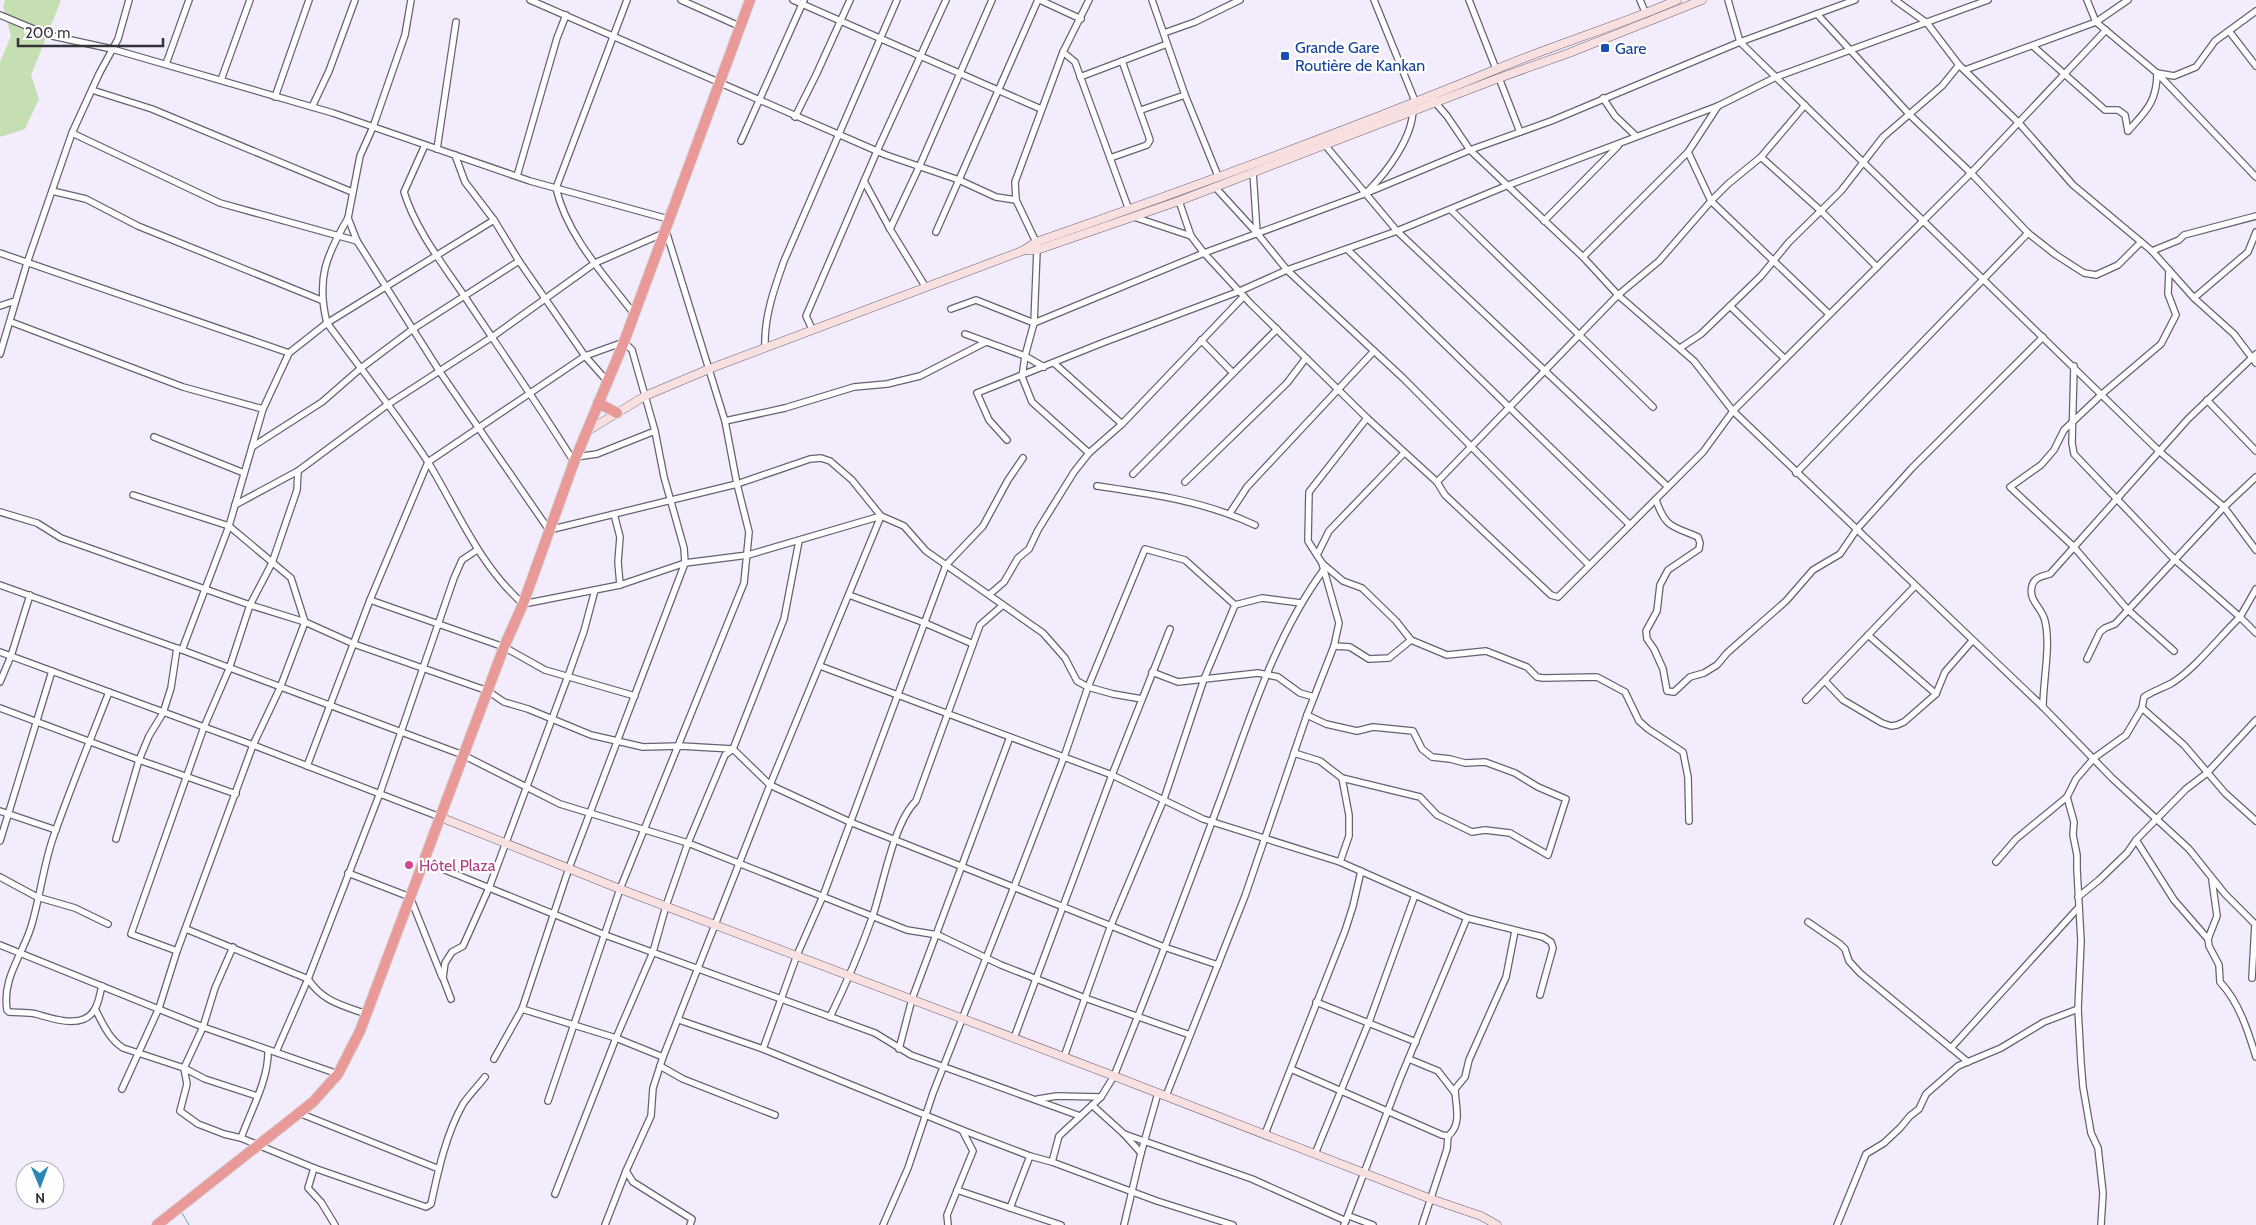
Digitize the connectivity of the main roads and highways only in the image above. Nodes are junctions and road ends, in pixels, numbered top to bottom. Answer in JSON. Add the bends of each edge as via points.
{"nodes":[{"id":1,"x":750,"y":0,"type":"edge"},
{"id":2,"x":1677,"y":0,"type":"edge"},
{"id":3,"x":1702,"y":0,"type":"edge"},
{"id":4,"x":1646,"y":14,"type":"junction"},
{"id":5,"x":1649,"y":22,"type":"junction"},
{"id":6,"x":1131,"y":213,"type":"junction"},
{"id":7,"x":598,"y":404,"type":"junction"},
{"id":8,"x":617,"y":413,"type":"junction"},
{"id":9,"x":586,"y":432,"type":"junction"},
{"id":10,"x":440,"y":817,"type":"junction"},
{"id":11,"x":171,"y":1215,"type":"edge"},
{"id":12,"x":157,"y":1225,"type":"edge"},
{"id":13,"x":1497,"y":1225,"type":"edge"}],
"edges":[{"from":1,"to":7,"type":"highway","via":[[624,342]]},
{"from":2,"to":4,"type":"main road"},
{"from":3,"to":5,"type":"main road"},
{"from":4,"to":5,"type":"main road"},
{"from":4,"to":6,"type":"main road","via":[[1218,176]]},
{"from":5,"to":6,"type":"main road","via":[[1179,201]]},
{"from":6,"to":8,"type":"main road","via":[[1022,250],[765,347],[646,396]]},
{"from":7,"to":8,"type":"highway"},
{"from":7,"to":9,"type":"highway"},
{"from":8,"to":9,"type":"main road"},
{"from":9,"to":10,"type":"highway"},
{"from":10,"to":11,"type":"highway","via":[[366,1014],[338,1074],[314,1102]]},
{"from":10,"to":13,"type":"main road","via":[[620,889],[1481,1216]]},
{"from":11,"to":12,"type":"highway"}]}
